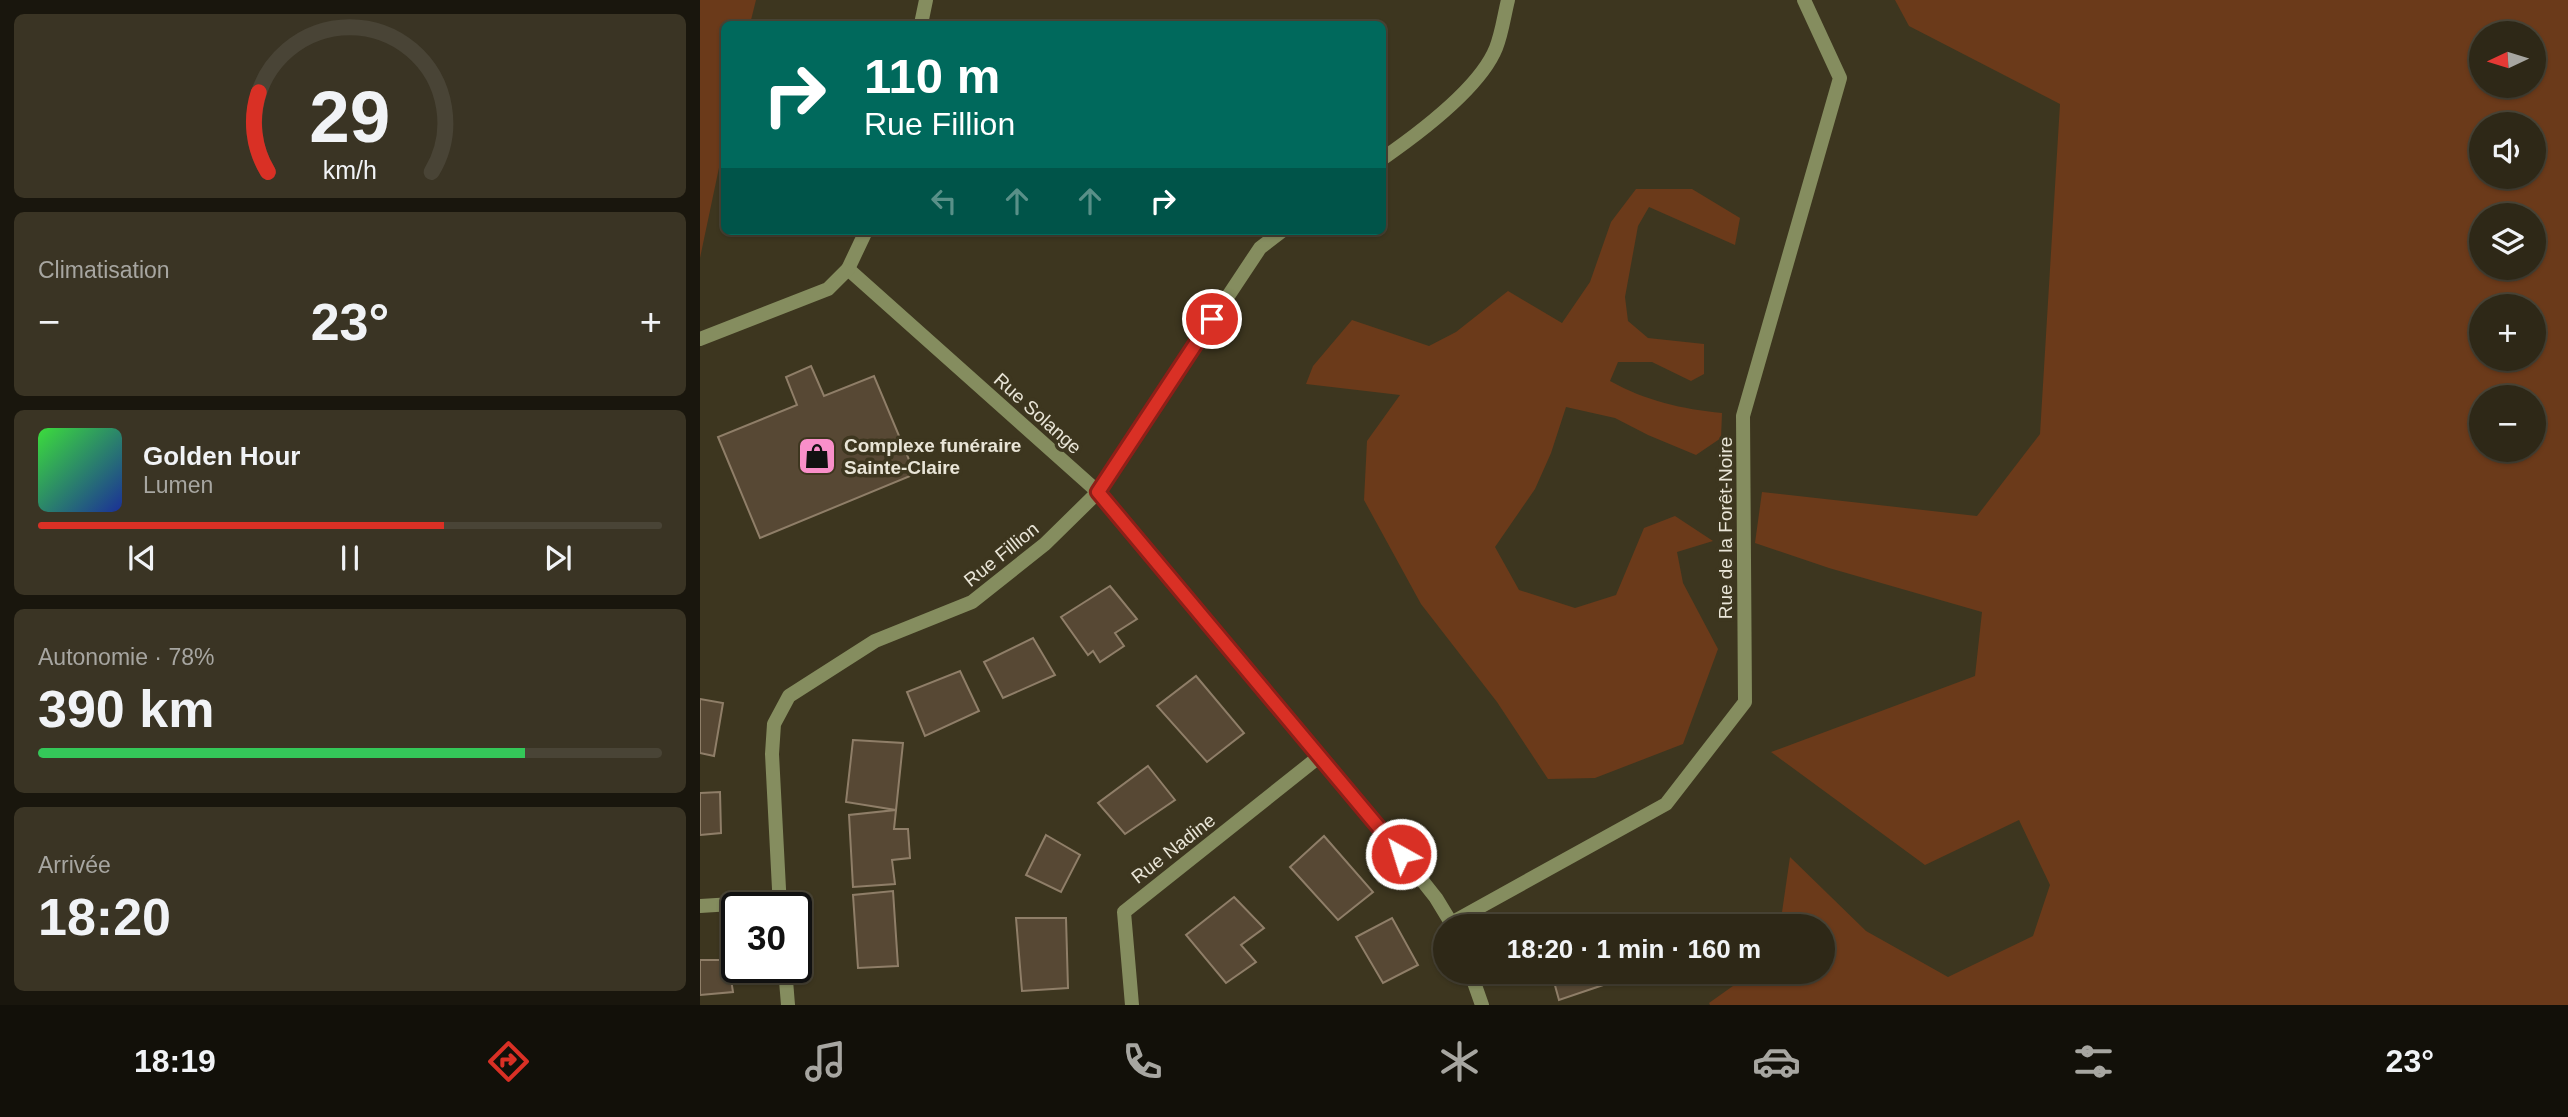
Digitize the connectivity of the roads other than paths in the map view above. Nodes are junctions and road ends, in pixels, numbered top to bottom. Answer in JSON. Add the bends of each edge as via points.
{"nodes":[{"id":1,"x":926,"y":0,"type":"edge"},
{"id":2,"x":1508,"y":0,"type":"edge"},
{"id":3,"x":1804,"y":0,"type":"edge"},
{"id":4,"x":921,"y":21,"type":"edge"},
{"id":5,"x":1386,"y":156,"type":"edge"},
{"id":6,"x":864,"y":235,"type":"edge"},
{"id":7,"x":1277,"y":235,"type":"edge"},
{"id":8,"x":848,"y":270,"type":"junction"},
{"id":9,"x":700,"y":339,"type":"edge"},
{"id":10,"x":1098,"y":492,"type":"junction"},
{"id":11,"x":1320,"y":756,"type":"junction"},
{"id":12,"x":779,"y":892,"type":"edge"},
{"id":13,"x":700,"y":906,"type":"edge"},
{"id":14,"x":721,"y":906,"type":"edge"},
{"id":15,"x":1445,"y":914,"type":"edge"},
{"id":16,"x":1470,"y":914,"type":"edge"},
{"id":17,"x":786,"y":983,"type":"edge"},
{"id":18,"x":1475,"y":984,"type":"edge"},
{"id":19,"x":788,"y":1005,"type":"edge"},
{"id":20,"x":1132,"y":1005,"type":"edge"},
{"id":21,"x":1482,"y":1005,"type":"edge"}],
"edges":[{"from":1,"to":4,"type":"street"},
{"from":2,"to":5,"type":"street","via":[[1495,50],[1476,82]]},
{"from":3,"to":16,"type":"street","name":"Rue de la Forêt-Noire","via":[[1840,78],[1743,416],[1745,702],[1666,804]]},
{"from":6,"to":8,"type":"street"},
{"from":7,"to":10,"type":"street","name":"Rue Fillion","via":[[1259,248]]},
{"from":8,"to":9,"type":"street","via":[[828,289]]},
{"from":8,"to":10,"type":"street","name":"Rue Solange"},
{"from":10,"to":11,"type":"street","name":"Rue Solange"},
{"from":10,"to":12,"type":"street","name":"Rue Fillion","via":[[1045,544],[972,603],[875,641],[789,696],[774,724],[772,754]]},
{"from":11,"to":15,"type":"street","name":"Rue Solange"},
{"from":11,"to":20,"type":"street","name":"Rue Nadine","via":[[1124,912]]},
{"from":13,"to":14,"type":"street"},
{"from":17,"to":19,"type":"street"},
{"from":18,"to":21,"type":"street"}]}
